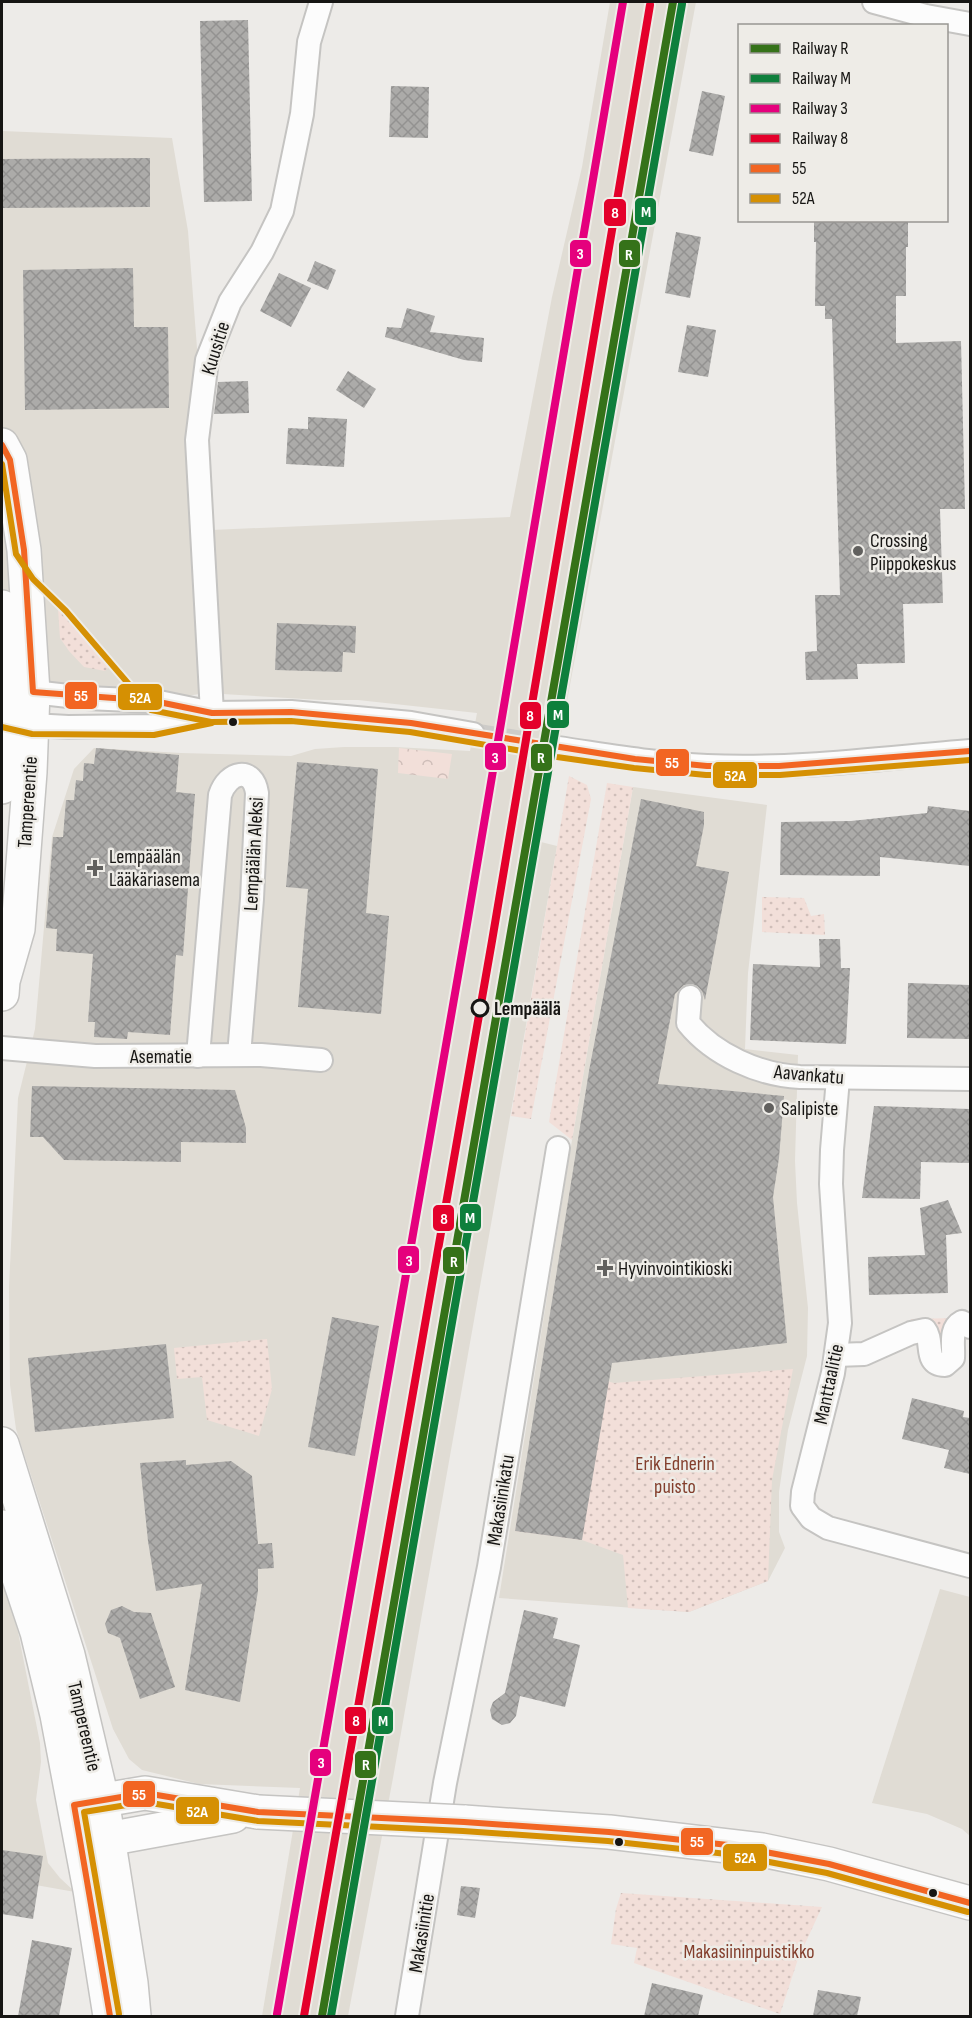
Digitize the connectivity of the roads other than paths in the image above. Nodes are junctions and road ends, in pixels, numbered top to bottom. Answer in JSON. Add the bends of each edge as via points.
{"nodes":[{"id":1,"x":321,"y":2,"type":"edge"},
{"id":2,"x":874,"y":2,"type":"edge"},
{"id":3,"x":970,"y":24,"type":"edge"},
{"id":4,"x":2,"y":445,"type":"edge"},
{"id":5,"x":2,"y":607,"type":"edge"},
{"id":6,"x":13,"y":687,"type":"edge"},
{"id":7,"x":212,"y":713,"type":"junction"},
{"id":8,"x":12,"y":720,"type":"edge"},
{"id":9,"x":473,"y":734,"type":"tunnel mouth"},
{"id":10,"x":558,"y":748,"type":"tunnel mouth"},
{"id":11,"x":970,"y":750,"type":"edge"},
{"id":12,"x":2,"y":787,"type":"edge"},
{"id":13,"x":2,"y":981,"type":"edge"},
{"id":14,"x":690,"y":997,"type":"dead end"},
{"id":15,"x":2,"y":1048,"type":"edge"},
{"id":16,"x":239,"y":1055,"type":"junction"},
{"id":17,"x":198,"y":1056,"type":"junction"},
{"id":18,"x":321,"y":1060,"type":"dead end"},
{"id":19,"x":838,"y":1078,"type":"junction"},
{"id":20,"x":970,"y":1079,"type":"edge"},
{"id":21,"x":558,"y":1148,"type":"dead end"},
{"id":22,"x":970,"y":1327,"type":"edge"},
{"id":23,"x":836,"y":1355,"type":"junction"},
{"id":24,"x":4,"y":1462,"type":"edge"},
{"id":25,"x":2,"y":1527,"type":"edge"},
{"id":26,"x":970,"y":1566,"type":"edge"},
{"id":27,"x":88,"y":1802,"type":"junction"},
{"id":28,"x":258,"y":1812,"type":"junction"},
{"id":29,"x":95,"y":1842,"type":"junction"},
{"id":30,"x":435,"y":1850,"type":"joint"},
{"id":31,"x":896,"y":1883,"type":"junction"},
{"id":32,"x":970,"y":1903,"type":"edge"},
{"id":33,"x":970,"y":1920,"type":"edge"},
{"id":34,"x":110,"y":2016,"type":"edge"},
{"id":35,"x":134,"y":2016,"type":"edge"},
{"id":36,"x":407,"y":2016,"type":"edge"}],
"edges":[{"from":1,"to":7,"type":"street","name":"Kuusitie","via":[[309,42],[302,114],[282,211],[230,302],[207,360],[197,440]]},
{"from":2,"to":3,"type":"street"},
{"from":4,"to":6,"type":"main road","name":"Tampereentie","via":[[10,460],[24,550]]},
{"from":5,"to":6,"type":"main road","name":"Tampereentie"},
{"from":6,"to":7,"type":"street","via":[[154,701]]},
{"from":6,"to":8,"type":"main road","name":"Tampereentie"},
{"from":7,"to":8,"type":"street","via":[[154,726]]},
{"from":7,"to":9,"type":"street","via":[[291,712],[411,723]]},
{"from":8,"to":12,"type":"main road","name":"Tampereentie"},
{"from":8,"to":13,"type":"main road","name":"Tampereentie","via":[[18,929]]},
{"from":10,"to":11,"type":"street","via":[[707,766],[779,766]]},
{"from":14,"to":19,"type":"street","name":"Aavankatu","via":[[688,1023],[710,1046],[786,1076]]},
{"from":15,"to":17,"type":"street","name":"Asematie","via":[[95,1056]]},
{"from":16,"to":17,"type":"street","name":"Asematie"},
{"from":16,"to":17,"type":"street","name":"Lempäälän Aleksi","via":[[257,793],[251,779],[239,775],[224,784],[220,795]]},
{"from":16,"to":18,"type":"street","name":"Asematie"},
{"from":19,"to":20,"type":"street","name":"Aavankatu"},
{"from":19,"to":23,"type":"street","name":"Manttaalitie","via":[[831,1184],[841,1312]]},
{"from":21,"to":30,"type":"street","name":"Makasiinikatu","via":[[489,1567]]},
{"from":22,"to":23,"type":"street","via":[[962,1322],[956,1326],[953,1358],[945,1365],[933,1360],[925,1330],[864,1354]]},
{"from":23,"to":26,"type":"street","name":"Manttaalitie","via":[[801,1499],[806,1513],[828,1528]]},
{"from":24,"to":27,"type":"main road","name":"Tampereentie","via":[[68,1655]]},
{"from":25,"to":27,"type":"main road","name":"Tampereentie","via":[[37,1632],[57,1716]]},
{"from":27,"to":28,"type":"main road","via":[[145,1793]]},
{"from":27,"to":29,"type":"main road","name":"Tampereentie"},
{"from":28,"to":29,"type":"main road"},
{"from":28,"to":31,"type":"main road","bridge":true,"via":[[609,1832],[728,1845],[829,1864]]},
{"from":29,"to":34,"type":"main road","name":"Tampereentie"},
{"from":29,"to":35,"type":"main road","name":"Tampereentie","via":[[131,1983]]},
{"from":30,"to":36,"type":"street","name":"Makasiinitie"},
{"from":31,"to":32,"type":"main road"},
{"from":31,"to":33,"type":"main road"}]}
